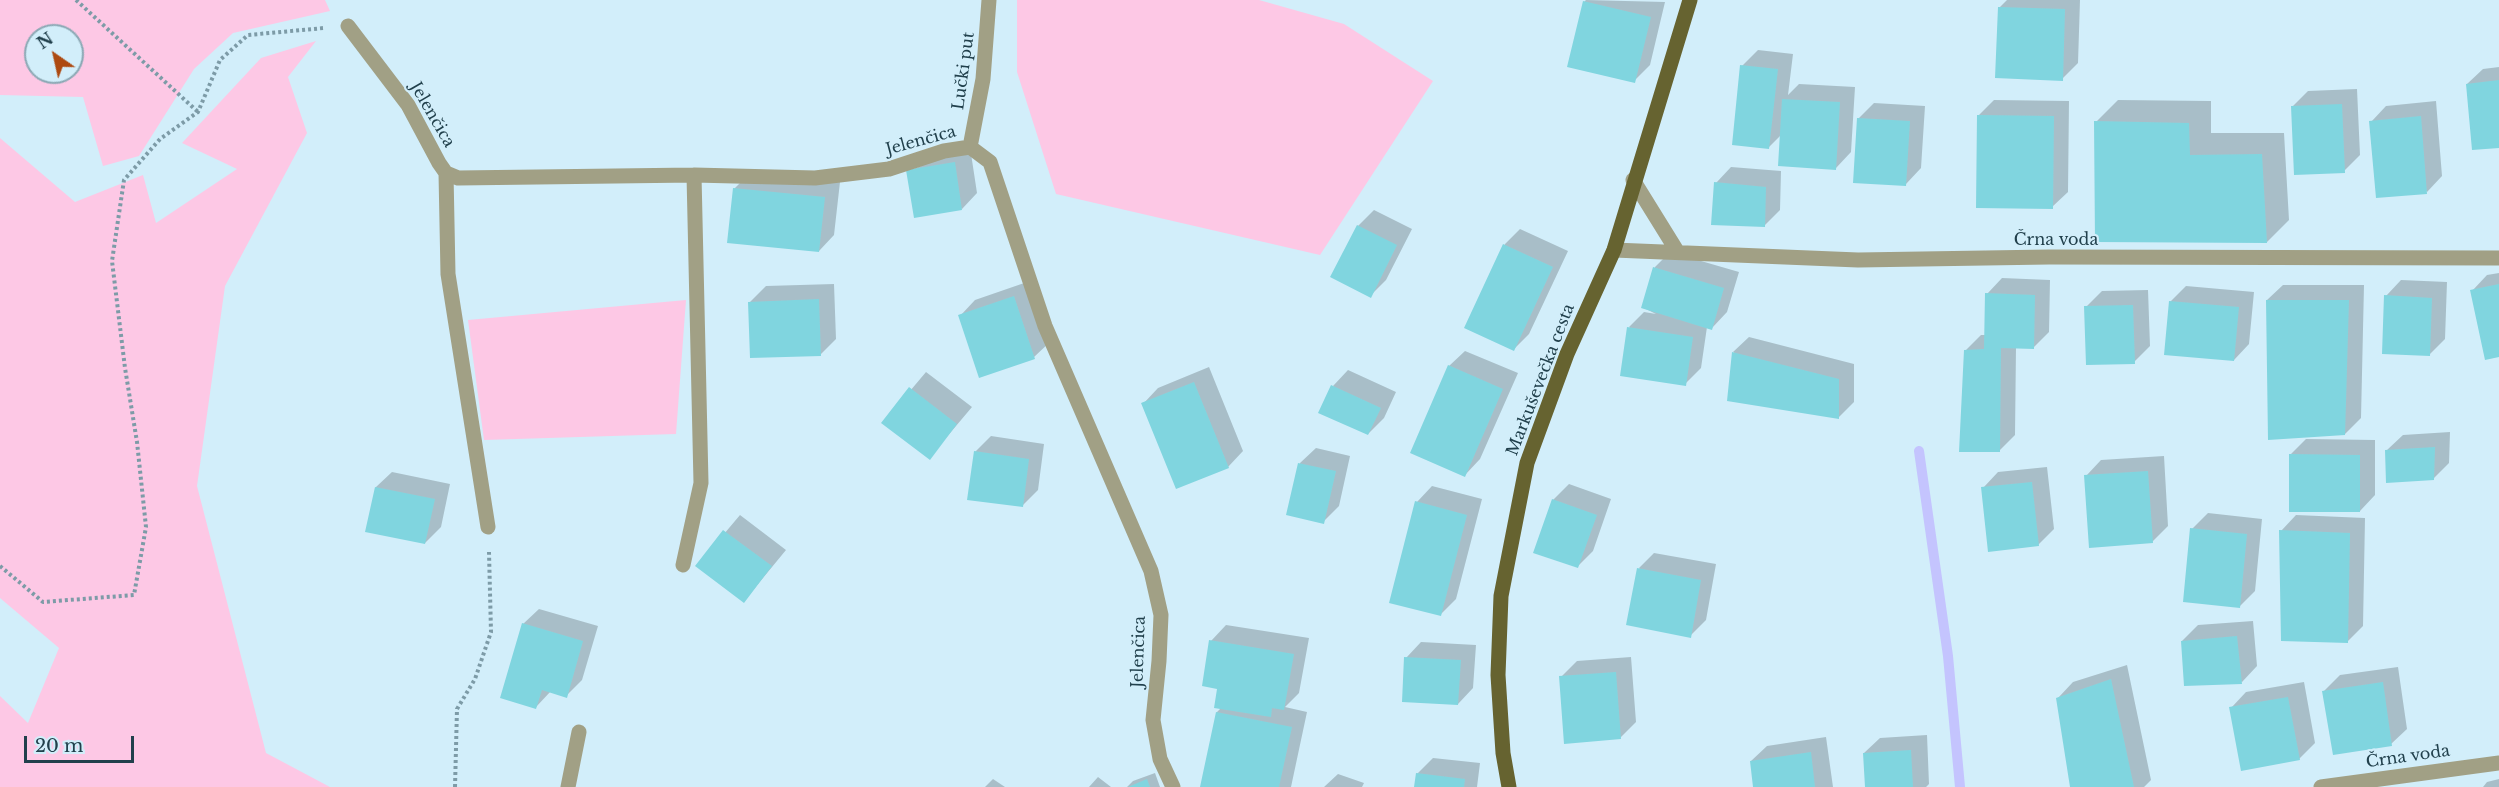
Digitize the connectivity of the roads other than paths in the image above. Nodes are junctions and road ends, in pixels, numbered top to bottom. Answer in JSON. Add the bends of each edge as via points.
{"nodes":[{"id":1,"x":989,"y":0,"type":"edge"},
{"id":2,"x":1690,"y":0,"type":"edge"},
{"id":3,"x":348,"y":26,"type":"road end"},
{"id":4,"x":970,"y":147,"type":"junction"},
{"id":5,"x":446,"y":173,"type":"junction"},
{"id":6,"x":694,"y":175,"type":"junction"},
{"id":7,"x":1633,"y":180,"type":"junction"},
{"id":8,"x":1614,"y":250,"type":"junction"},
{"id":9,"x":1677,"y":251,"type":"junction"},
{"id":10,"x":2499,"y":258,"type":"edge"},
{"id":11,"x":488,"y":527,"type":"road end"},
{"id":12,"x":682,"y":565,"type":"dead end"},
{"id":13,"x":579,"y":732,"type":"dead end"},
{"id":14,"x":2499,"y":763,"type":"edge"},
{"id":15,"x":568,"y":787,"type":"edge"},
{"id":16,"x":1173,"y":787,"type":"edge"},
{"id":17,"x":1509,"y":787,"type":"edge"},
{"id":18,"x":2321,"y":787,"type":"edge"}],
"edges":[{"from":1,"to":4,"type":"street","name":"Lučki put","via":[[983,79]]},
{"from":2,"to":7,"type":"main road","name":"Markuševečka cesta"},
{"from":3,"to":5,"type":"street","name":"Jelenčica","via":[[408,105]]},
{"from":4,"to":6,"type":"street","name":"Jelenčica","via":[[889,169],[814,178]]},
{"from":4,"to":16,"type":"street","name":"Jelenčica","via":[[990,162],[1045,326],[1151,571],[1161,615],[1153,720],[1160,759]]},
{"from":5,"to":6,"type":"street","name":"Jelenčica","via":[[458,178]]},
{"from":5,"to":11,"type":"street","via":[[448,274]]},
{"from":6,"to":12,"type":"street","via":[[701,483]]},
{"from":7,"to":8,"type":"main road","name":"Markuševečka cesta"},
{"from":7,"to":9,"type":"street"},
{"from":8,"to":9,"type":"street","name":"Črna voda"},
{"from":8,"to":17,"type":"main road","name":"Markuševečka cesta","via":[[1567,354],[1527,463],[1501,596],[1498,675]]},
{"from":9,"to":10,"type":"street","name":"Črna voda","via":[[1858,260]]},
{"from":13,"to":15,"type":"street"},
{"from":14,"to":18,"type":"street","name":"Črna voda"}]}
